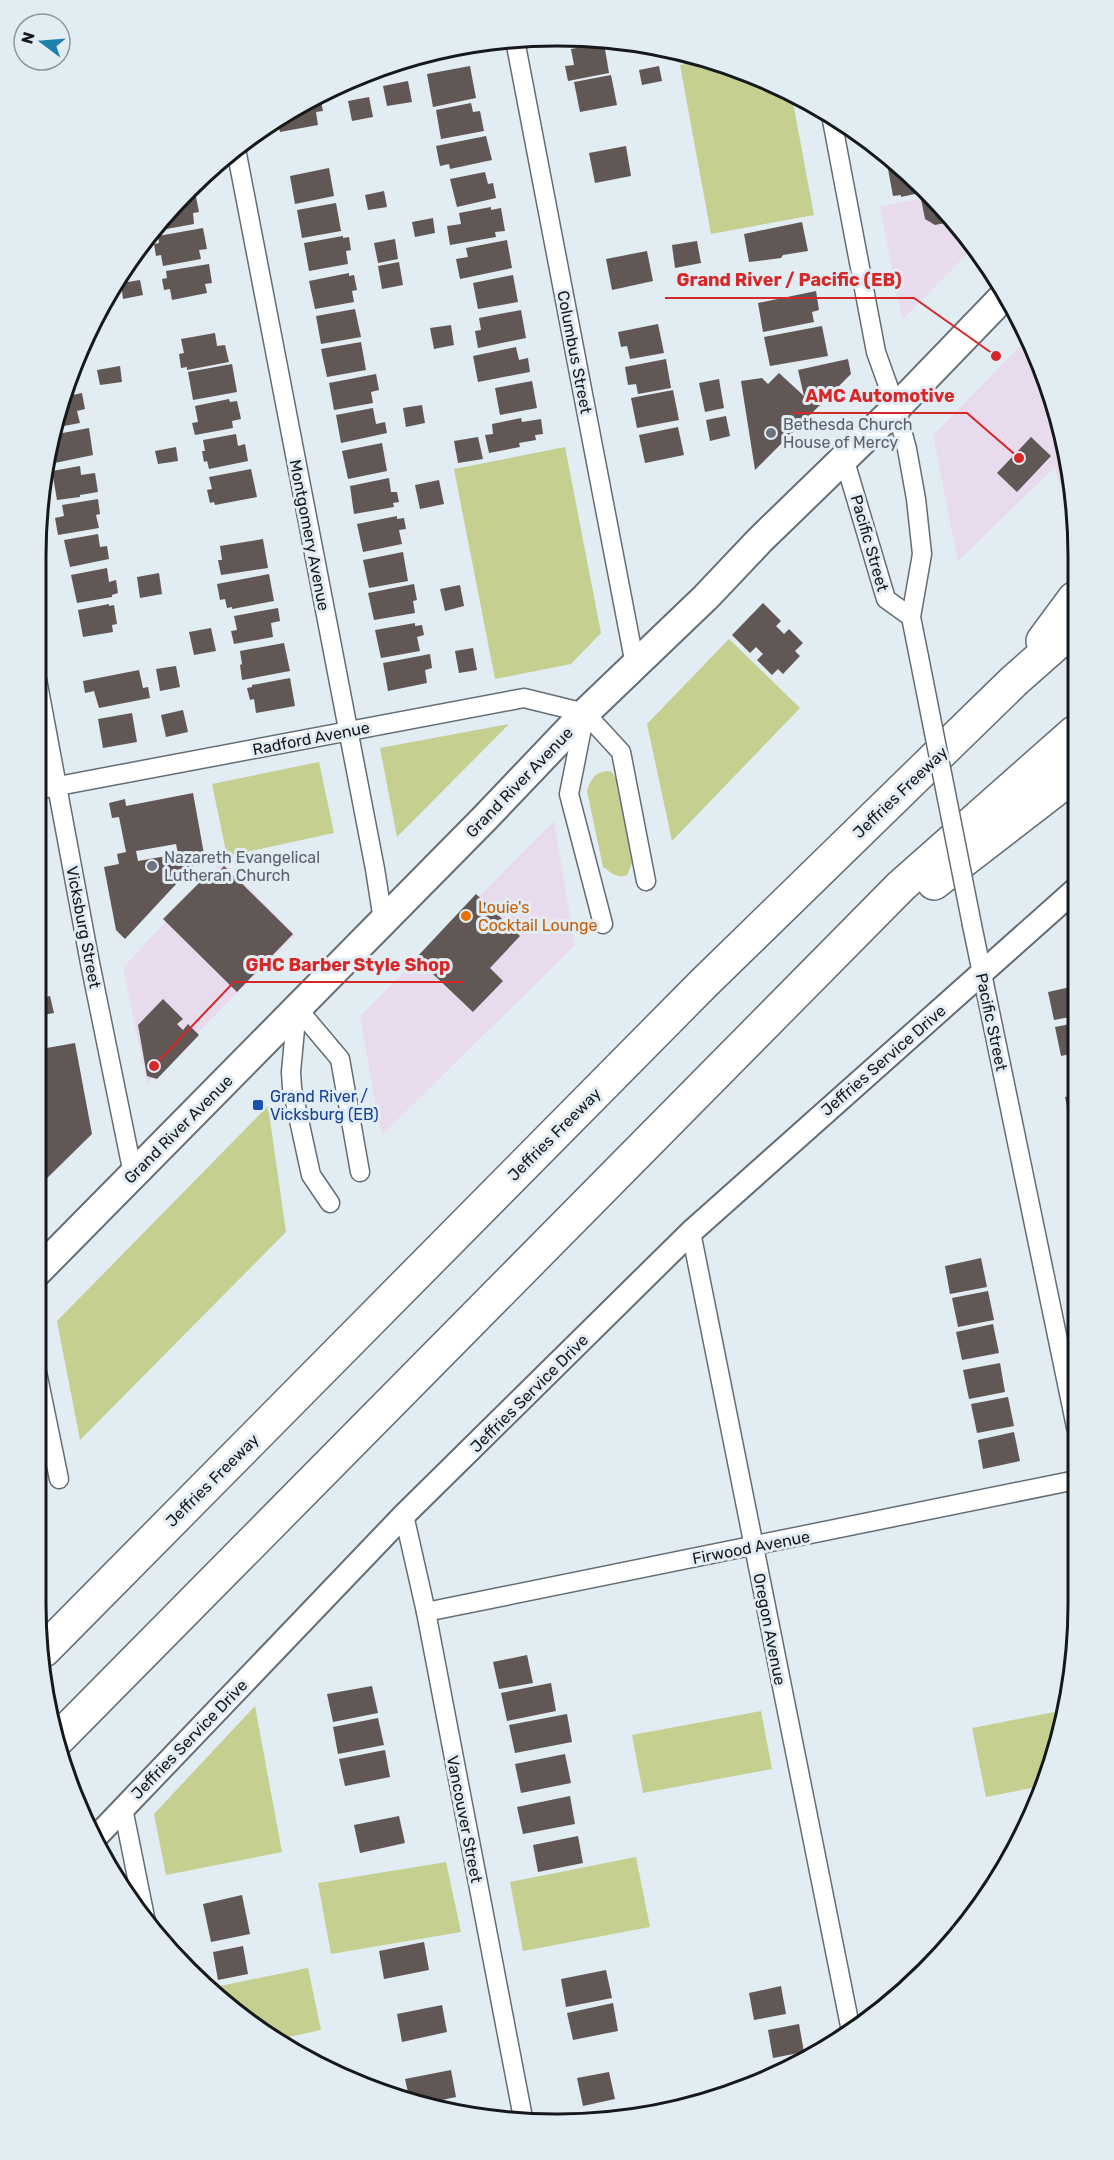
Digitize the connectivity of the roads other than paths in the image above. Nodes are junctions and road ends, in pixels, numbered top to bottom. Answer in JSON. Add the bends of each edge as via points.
{"nodes":[{"id":1,"x":517,"y":49,"type":"edge"},
{"id":2,"x":834,"y":128,"type":"edge"},
{"id":3,"x":238,"y":159,"type":"edge"},
{"id":4,"x":999,"y":302,"type":"edge"},
{"id":5,"x":896,"y":408,"type":"junction"},
{"id":6,"x":844,"y":458,"type":"junction"},
{"id":7,"x":1068,"y":607,"type":"edge"},
{"id":8,"x":910,"y":617,"type":"junction"},
{"id":9,"x":1068,"y":633,"type":"edge"},
{"id":10,"x":635,"y":665,"type":"junction"},
{"id":11,"x":1014,"y":681,"type":"junction"},
{"id":12,"x":585,"y":713,"type":"junction"},
{"id":13,"x":46,"y":727,"type":"edge"},
{"id":14,"x":347,"y":731,"type":"junction"},
{"id":15,"x":1068,"y":738,"type":"edge"},
{"id":16,"x":1068,"y":780,"type":"edge"},
{"id":17,"x":57,"y":786,"type":"junction"},
{"id":18,"x":46,"y":788,"type":"edge"},
{"id":19,"x":646,"y":881,"type":"dead end"},
{"id":20,"x":1068,"y":896,"type":"edge"},
{"id":21,"x":383,"y":920,"type":"junction"},
{"id":22,"x":603,"y":924,"type":"dead end"},
{"id":23,"x":825,"y":965,"type":"junction"},
{"id":24,"x":982,"y":973,"type":"junction"},
{"id":25,"x":297,"y":1008,"type":"junction"},
{"id":26,"x":360,"y":1172,"type":"dead end"},
{"id":27,"x":133,"y":1174,"type":"junction"},
{"id":28,"x":330,"y":1203,"type":"dead end"},
{"id":29,"x":691,"y":1232,"type":"junction"},
{"id":30,"x":46,"y":1263,"type":"edge"},
{"id":31,"x":1068,"y":1388,"type":"edge"},
{"id":32,"x":46,"y":1416,"type":"edge"},
{"id":33,"x":59,"y":1479,"type":"dead end"},
{"id":34,"x":1068,"y":1482,"type":"edge"},
{"id":35,"x":404,"y":1515,"type":"junction"},
{"id":36,"x":754,"y":1547,"type":"junction"},
{"id":37,"x":426,"y":1612,"type":"junction"},
{"id":38,"x":49,"y":1645,"type":"edge"},
{"id":39,"x":63,"y":1733,"type":"edge"},
{"id":40,"x":123,"y":1808,"type":"junction"},
{"id":41,"x":101,"y":1832,"type":"edge"},
{"id":42,"x":141,"y":1899,"type":"edge"},
{"id":43,"x":849,"y":2021,"type":"edge"},
{"id":44,"x":522,"y":2112,"type":"edge"}],
"edges":[{"from":1,"to":10,"type":"street","name":"Columbus Street"},
{"from":2,"to":5,"type":"street","name":"Pacific Street","via":[[876,352]]},
{"from":3,"to":14,"type":"street","name":"Montgomery Avenue"},
{"from":4,"to":5,"type":"main road","name":"Grand River Avenue"},
{"from":5,"to":6,"type":"main road","name":"Grand River Avenue"},
{"from":5,"to":8,"type":"street","name":"Pacific Street","via":[[916,499],[922,554]]},
{"from":6,"to":8,"type":"street","name":"Pacific Street","via":[[886,599]]},
{"from":6,"to":10,"type":"main road","name":"Grand River Avenue"},
{"from":7,"to":11,"type":"highway"},
{"from":8,"to":24,"type":"street","name":"Pacific Street","bridge":true},
{"from":9,"to":11,"type":"highway","name":"Jeffries Freeway"},
{"from":10,"to":12,"type":"main road","name":"Grand River Avenue"},
{"from":11,"to":38,"type":"highway","name":"Jeffries Freeway","via":[[703,984]]},
{"from":12,"to":14,"type":"street","name":"Radford Avenue","via":[[524,698]]},
{"from":12,"to":19,"type":"street","via":[[621,752]]},
{"from":12,"to":21,"type":"main road","name":"Grand River Avenue"},
{"from":12,"to":22,"type":"street","via":[[569,794]]},
{"from":13,"to":17,"type":"street","name":"Vicksburg Street"},
{"from":14,"to":17,"type":"street","name":"Radford Avenue"},
{"from":14,"to":21,"type":"street","name":"Montgomery Avenue"},
{"from":15,"to":23,"type":"highway","via":[[901,886]]},
{"from":16,"to":23,"type":"highway"},
{"from":17,"to":18,"type":"street","name":"Radford Avenue"},
{"from":17,"to":27,"type":"street","name":"Vicksburg Street"},
{"from":20,"to":24,"type":"street","name":"Jeffries Service Drive"},
{"from":21,"to":25,"type":"main road","name":"Grand River Avenue"},
{"from":23,"to":39,"type":"highway"},
{"from":24,"to":29,"type":"street","name":"Jeffries Service Drive"},
{"from":24,"to":31,"type":"street","name":"Pacific Street"},
{"from":25,"to":26,"type":"street","via":[[340,1059]]},
{"from":25,"to":27,"type":"main road","name":"Grand River Avenue"},
{"from":25,"to":28,"type":"street","via":[[292,1088],[311,1174]]},
{"from":27,"to":30,"type":"main road","name":"Grand River Avenue"},
{"from":29,"to":35,"type":"street","name":"Jeffries Service Drive"},
{"from":29,"to":36,"type":"street","name":"Oregon Avenue"},
{"from":32,"to":33,"type":"street"},
{"from":34,"to":36,"type":"street","name":"Firwood Avenue"},
{"from":35,"to":37,"type":"street","name":"Vancouver Street"},
{"from":35,"to":40,"type":"street","name":"Jeffries Service Drive"},
{"from":36,"to":37,"type":"street","name":"Firwood Avenue"},
{"from":36,"to":43,"type":"street","name":"Oregon Avenue"},
{"from":37,"to":44,"type":"street","name":"Vancouver Street"},
{"from":40,"to":41,"type":"street","name":"Jeffries Service Drive"},
{"from":40,"to":42,"type":"street"}]}
